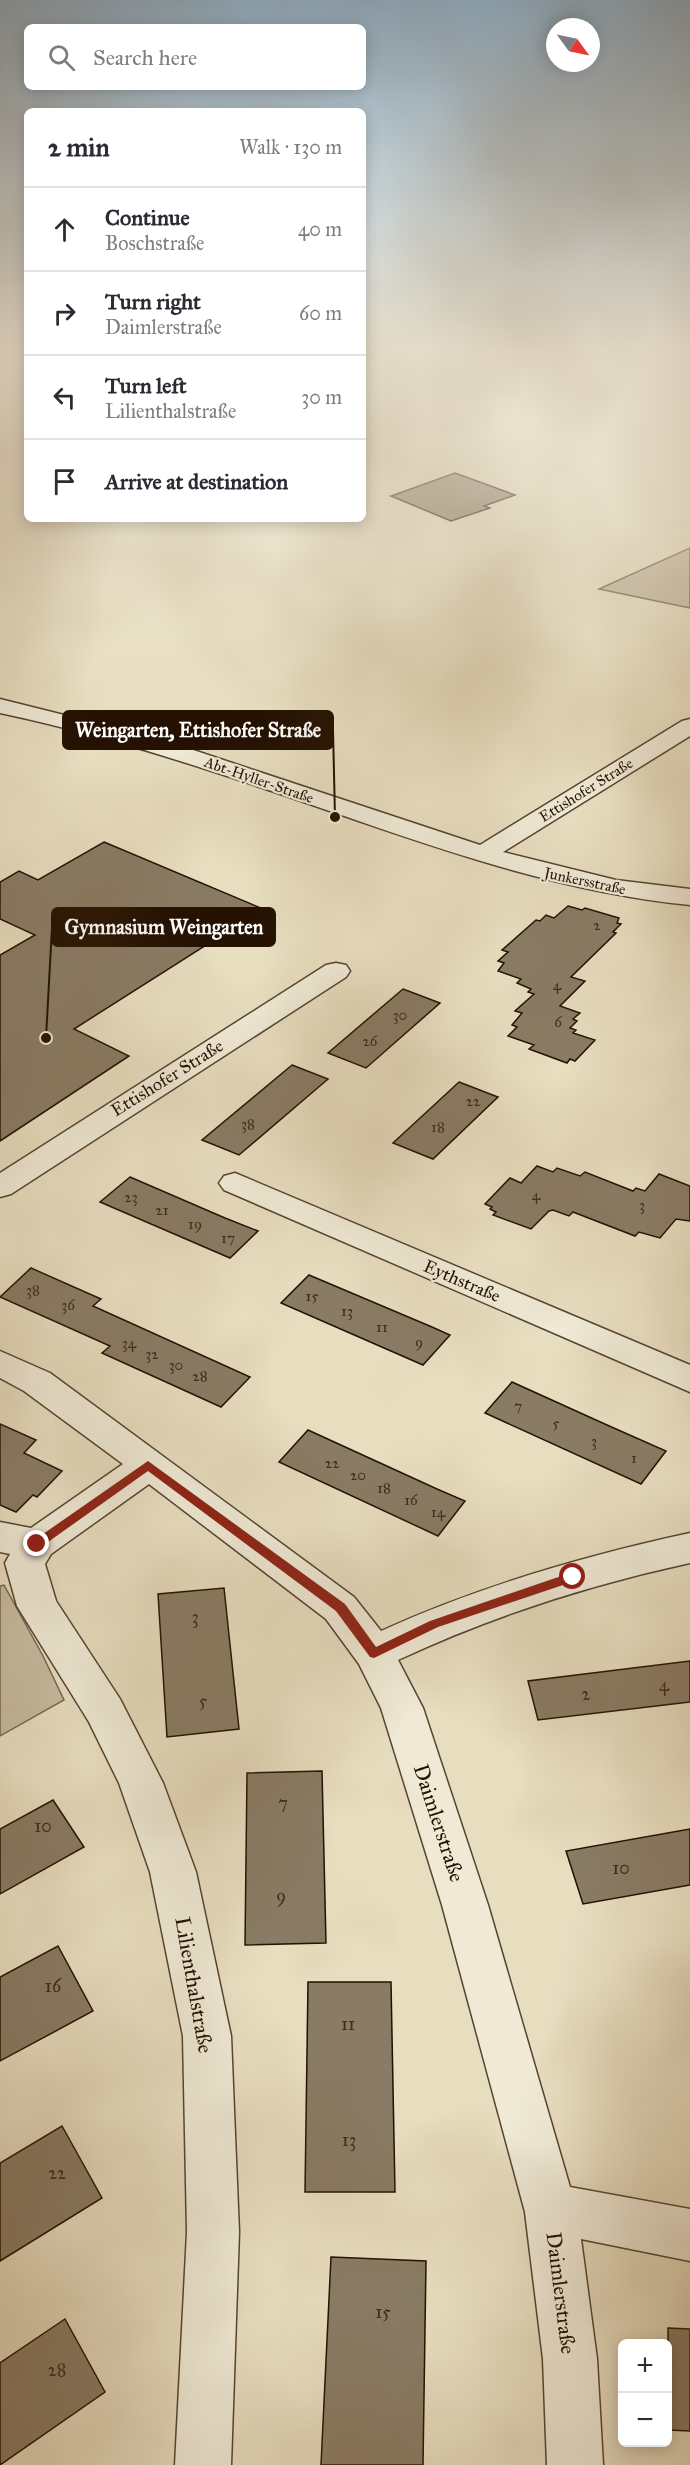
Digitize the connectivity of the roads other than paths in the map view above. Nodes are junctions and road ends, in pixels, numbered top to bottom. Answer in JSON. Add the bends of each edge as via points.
{"nodes":[{"id":1,"x":0,"y":706,"type":"edge"},
{"id":2,"x":690,"y":726,"type":"edge"},
{"id":3,"x":481,"y":855,"type":"junction"},
{"id":4,"x":690,"y":897,"type":"edge"},
{"id":5,"x":336,"y":971,"type":"dead end"},
{"id":6,"x":235,"y":1184,"type":"dead end"},
{"id":7,"x":0,"y":1187,"type":"edge"},
{"id":8,"x":0,"y":1363,"type":"edge"},
{"id":9,"x":690,"y":1378,"type":"edge"},
{"id":10,"x":148,"y":1465,"type":"junction"},
{"id":11,"x":18,"y":1541,"type":"edge"},
{"id":12,"x":690,"y":1548,"type":"edge"},
{"id":13,"x":374,"y":1653,"type":"junction"},
{"id":14,"x":551,"y":2212,"type":"junction"},
{"id":15,"x":690,"y":2235,"type":"edge"},
{"id":16,"x":203,"y":2465,"type":"edge"},
{"id":17,"x":575,"y":2465,"type":"edge"}],
"edges":[{"from":1,"to":3,"type":"street","name":"Abt-Hyller-Straße","via":[[146,741]]},
{"from":2,"to":3,"type":"street","name":"Ettishofer Straße"},
{"from":3,"to":4,"type":"street","name":"Junkersstraße","via":[[631,891]]},
{"from":5,"to":7,"type":"street","name":"Ettishofer Straße"},
{"from":6,"to":9,"type":"street","name":"Eythstraße"},
{"from":8,"to":10,"type":"street","name":"Daimlerstraße","via":[[37,1382]]},
{"from":10,"to":11,"type":"street","name":"Lilienthalstraße"},
{"from":10,"to":13,"type":"street","name":"Daimlerstraße","via":[[340,1608]]},
{"from":11,"to":16,"type":"street","name":"Lilienthalstraße","via":[[37,1606],[105,1711],[141,1783],[173,1872],[207,2036],[213,2232]]},
{"from":12,"to":13,"type":"street","via":[[622,1562],[563,1580],[434,1624]]},
{"from":13,"to":14,"type":"street","name":"Daimlerstraße","via":[[402,1708],[465,1905]]},
{"from":14,"to":15,"type":"street","via":[[579,2213]]},
{"from":14,"to":17,"type":"street","name":"Daimlerstraße","via":[[570,2359]]}]}
